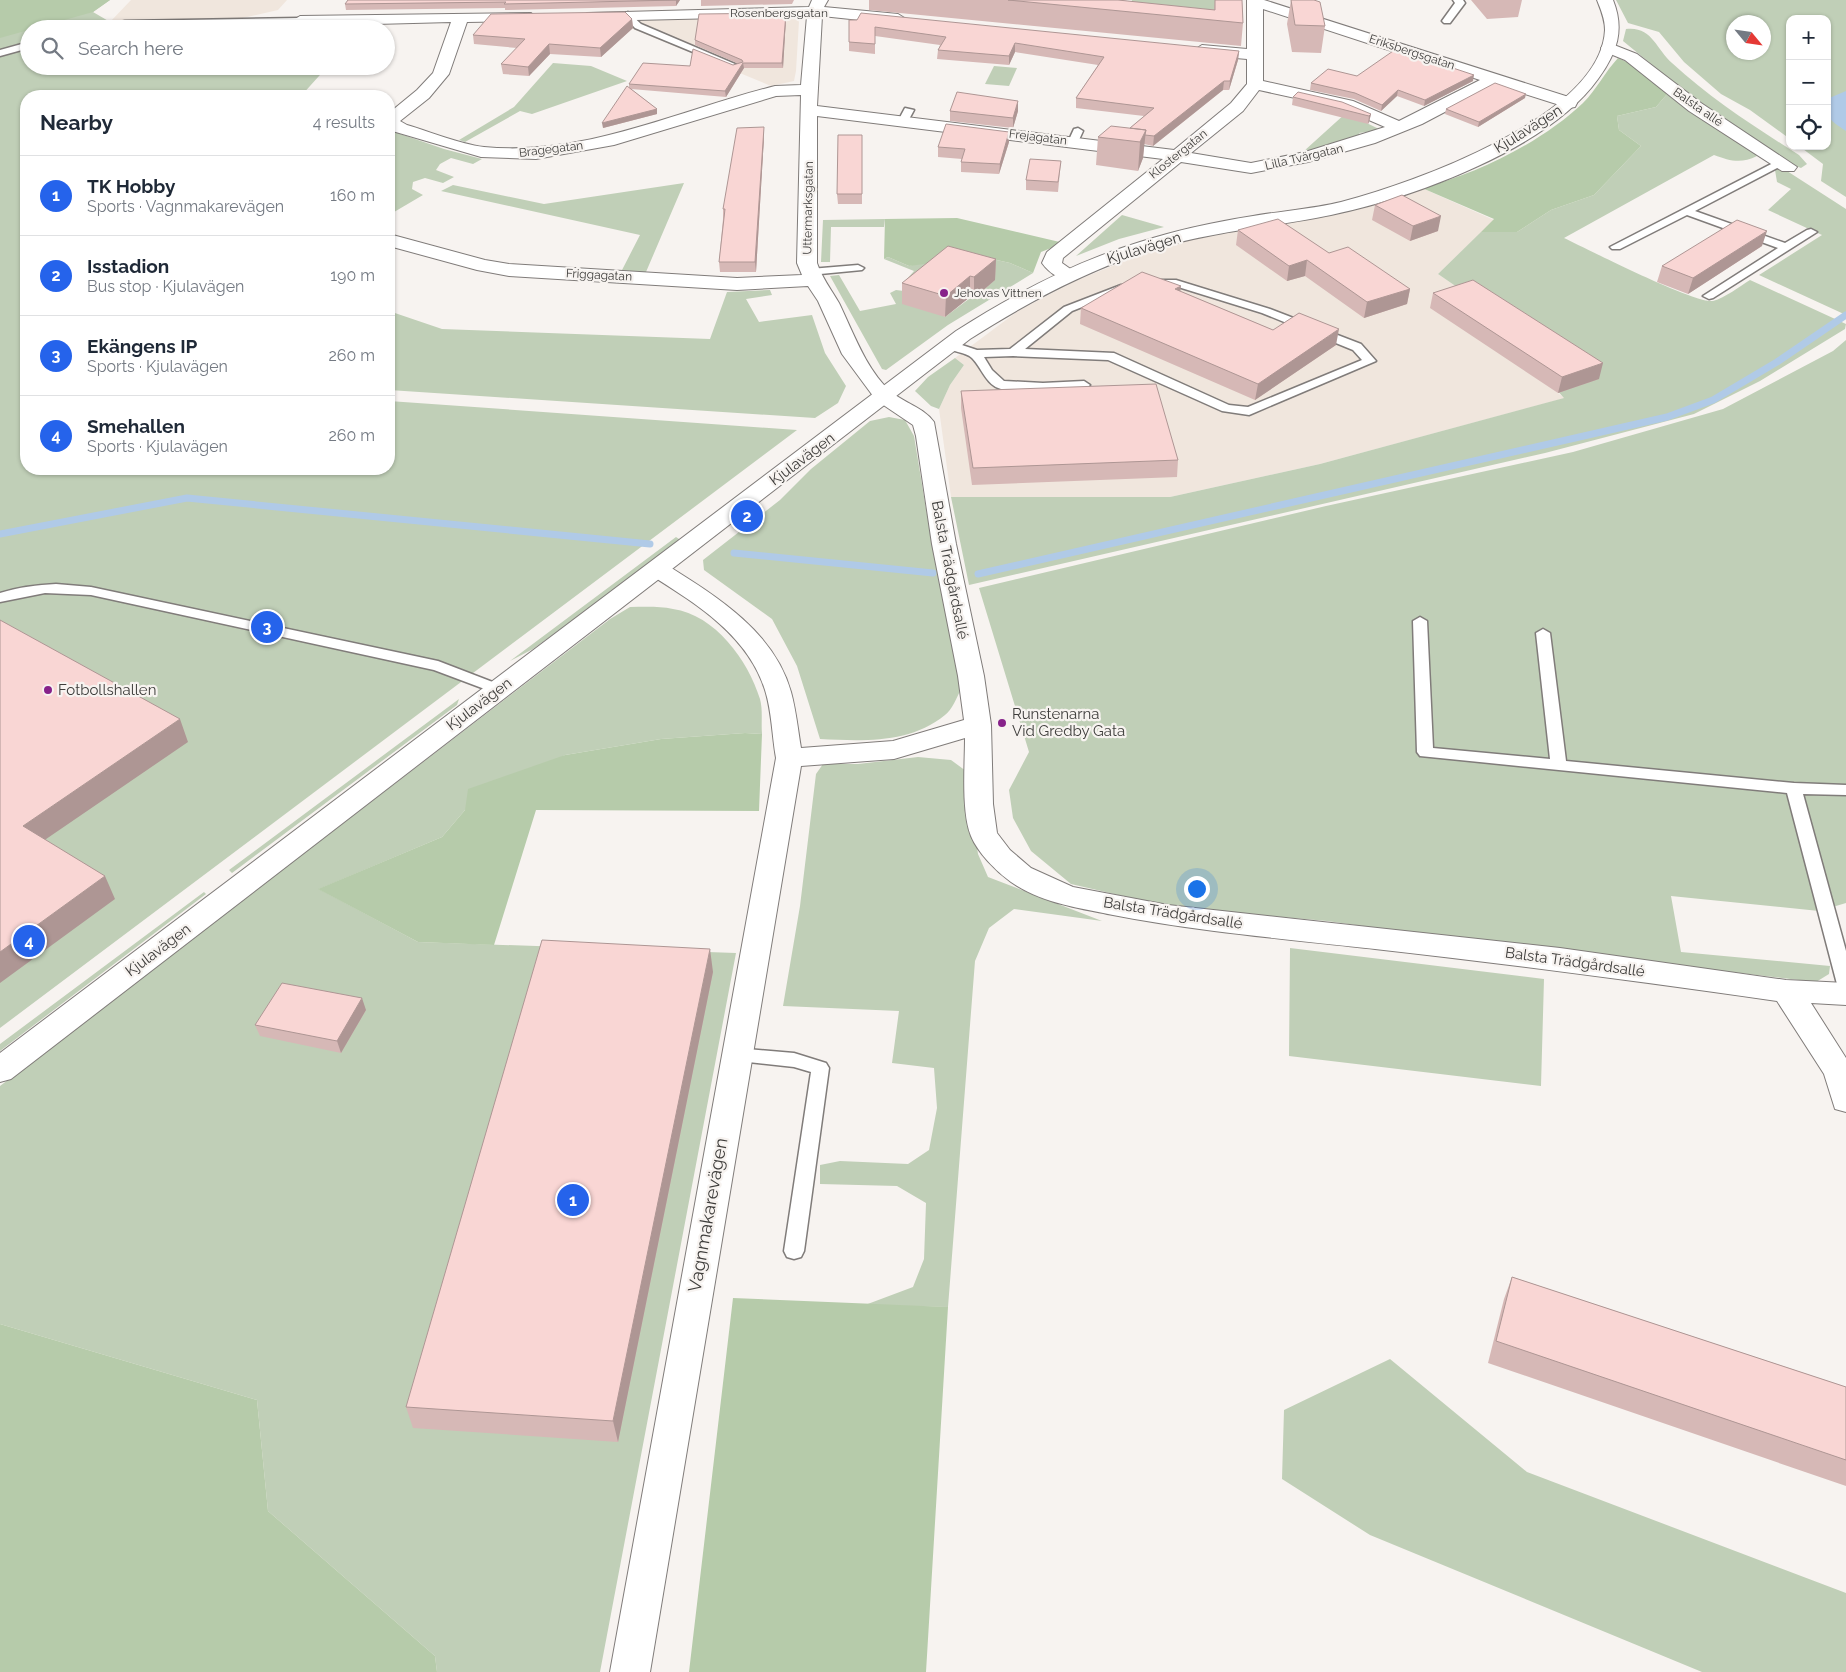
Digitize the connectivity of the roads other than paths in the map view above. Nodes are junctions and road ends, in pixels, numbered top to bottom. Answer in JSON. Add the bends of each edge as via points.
{"nodes":[{"id":1,"x":1458,"y":0,"type":"edge"},
{"id":2,"x":1605,"y":0,"type":"edge"},
{"id":3,"x":1255,"y":1,"type":"edge"},
{"id":4,"x":818,"y":6,"type":"edge"},
{"id":5,"x":313,"y":7,"type":"dead end"},
{"id":6,"x":628,"y":15,"type":"junction"},
{"id":7,"x":540,"y":16,"type":"edge"},
{"id":8,"x":579,"y":16,"type":"edge"},
{"id":9,"x":461,"y":17,"type":"junction"},
{"id":10,"x":301,"y":20,"type":"edge"},
{"id":11,"x":340,"y":20,"type":"edge"},
{"id":12,"x":916,"y":20,"type":"edge"},
{"id":13,"x":1447,"y":21,"type":"dead end"},
{"id":14,"x":20,"y":47,"type":"edge"},
{"id":15,"x":1610,"y":48,"type":"junction"},
{"id":16,"x":1188,"y":49,"type":"edge"},
{"id":17,"x":0,"y":53,"type":"edge"},
{"id":18,"x":1255,"y":56,"type":"junction"},
{"id":19,"x":738,"y":66,"type":"edge"},
{"id":20,"x":1494,"y":79,"type":"junction"},
{"id":21,"x":1255,"y":84,"type":"junction"},
{"id":22,"x":809,"y":90,"type":"junction"},
{"id":23,"x":1569,"y":103,"type":"junction"},
{"id":24,"x":809,"y":110,"type":"junction"},
{"id":25,"x":395,"y":117,"type":"edge"},
{"id":26,"x":395,"y":126,"type":"edge"},
{"id":27,"x":1398,"y":127,"type":"junction"},
{"id":28,"x":1177,"y":155,"type":"junction"},
{"id":29,"x":1785,"y":164,"type":"joint"},
{"id":30,"x":1686,"y":211,"type":"junction"},
{"id":31,"x":1811,"y":232,"type":"dead end"},
{"id":32,"x":395,"y":242,"type":"edge"},
{"id":33,"x":1616,"y":247,"type":"dead end"},
{"id":34,"x":1785,"y":248,"type":"junction"},
{"id":35,"x":858,"y":268,"type":"dead end"},
{"id":36,"x":1069,"y":275,"type":"junction"},
{"id":37,"x":811,"y":276,"type":"junction"},
{"id":38,"x":1709,"y":296,"type":"dead end"},
{"id":39,"x":950,"y":345,"type":"junction"},
{"id":40,"x":1013,"y":352,"type":"junction"},
{"id":41,"x":976,"y":354,"type":"junction"},
{"id":42,"x":1084,"y":385,"type":"edge"},
{"id":43,"x":884,"y":396,"type":"junction"},
{"id":44,"x":657,"y":569,"type":"junction"},
{"id":45,"x":0,"y":598,"type":"edge"},
{"id":46,"x":1420,"y":621,"type":"dead end"},
{"id":47,"x":1544,"y":633,"type":"dead end"},
{"id":48,"x":498,"y":689,"type":"junction"},
{"id":49,"x":978,"y":725,"type":"junction"},
{"id":50,"x":789,"y":758,"type":"junction"},
{"id":51,"x":1559,"y":765,"type":"junction"},
{"id":52,"x":1794,"y":788,"type":"junction"},
{"id":53,"x":1846,"y":790,"type":"edge"},
{"id":54,"x":1846,"y":984,"type":"edge"},
{"id":55,"x":1786,"y":991,"type":"junction"},
{"id":56,"x":1846,"y":994,"type":"edge"},
{"id":57,"x":736,"y":1056,"type":"junction"},
{"id":58,"x":0,"y":1070,"type":"edge"},
{"id":59,"x":1846,"y":1100,"type":"edge"},
{"id":60,"x":794,"y":1251,"type":"dead end"},
{"id":61,"x":630,"y":1672,"type":"edge"}],
"edges":[{"from":1,"to":13,"type":"lane","via":[[1460,3]]},
{"from":2,"to":15,"type":"street","name":"Kjulavägen","via":[[1612,14]]},
{"from":3,"to":18,"type":"street"},
{"from":3,"to":20,"type":"street","name":"Eriksbergsgatan"},
{"from":4,"to":6,"type":"street","name":"Rosenbergsgatan"},
{"from":4,"to":12,"type":"street","name":"Rosenbergsgatan"},
{"from":4,"to":22,"type":"street","name":"Uttermarksgatan"},
{"from":5,"to":10,"type":"street"},
{"from":6,"to":8,"type":"street","name":"Rosenbergsgatan"},
{"from":6,"to":19,"type":"lane","via":[[638,26]]},
{"from":7,"to":9,"type":"street"},
{"from":9,"to":11,"type":"street"},
{"from":9,"to":25,"type":"street","name":"Bragegatan","via":[[441,74]]},
{"from":14,"to":17,"type":"lane"},
{"from":15,"to":23,"type":"street","name":"Kjulavägen","via":[[1587,84]]},
{"from":15,"to":29,"type":"street","name":"Balsta allé","via":[[1631,56],[1695,106]]},
{"from":16,"to":18,"type":"street"},
{"from":18,"to":21,"type":"street"},
{"from":20,"to":23,"type":"street","name":"Eriksbergsgatan"},
{"from":20,"to":27,"type":"street","name":"Lilla Tvärgatan","via":[[1452,103]]},
{"from":21,"to":27,"type":"street","via":[[1353,105]]},
{"from":21,"to":28,"type":"street","name":"Klostergatan","via":[[1237,107]]},
{"from":22,"to":24,"type":"street","name":"Uttermarksgatan"},
{"from":22,"to":26,"type":"street","name":"Bragegatan","via":[[775,91],[608,141],[536,154],[481,152]]},
{"from":23,"to":36,"type":"street","name":"Kjulavägen","via":[[1524,134],[1440,176],[1341,207],[1216,228],[1156,243]]},
{"from":24,"to":28,"type":"street","name":"Frejagatan","via":[[906,116],[1076,136]]},
{"from":24,"to":37,"type":"street","name":"Uttermarksgatan","via":[[807,263]]},
{"from":27,"to":28,"type":"street","name":"Lilla Tvärgatan","via":[[1330,152],[1264,167],[1232,166]]},
{"from":28,"to":36,"type":"street","name":"Klostergatan","via":[[1054,256],[1052,263],[1055,267]]},
{"from":29,"to":30,"type":"lane"},
{"from":30,"to":33,"type":"lane"},
{"from":30,"to":34,"type":"lane"},
{"from":31,"to":34,"type":"lane"},
{"from":32,"to":37,"type":"street","name":"Friggagatan","via":[[509,270],[737,284]]},
{"from":34,"to":38,"type":"lane"},
{"from":35,"to":37,"type":"lane"},
{"from":36,"to":39,"type":"street","name":"Kjulavägen","via":[[1001,310]]},
{"from":37,"to":43,"type":"street","name":"Uttermarksgatan","via":[[828,301],[852,354]]},
{"from":39,"to":41,"type":"lane"},
{"from":39,"to":43,"type":"street","name":"Kjulavägen"},
{"from":40,"to":40,"type":"lane","via":[[1110,356],[1226,408],[1248,411],[1370,361],[1357,347],[1266,311],[1176,283],[1139,283],[1068,309]]},
{"from":40,"to":41,"type":"lane"},
{"from":41,"to":42,"type":"lane","via":[[987,372],[1001,385]]},
{"from":43,"to":44,"type":"street","name":"Kjulavägen"},
{"from":43,"to":49,"type":"street","name":"Balsta Trädgårdsallé","via":[[922,422],[927,436]]},
{"from":44,"to":48,"type":"street","name":"Kjulavägen"},
{"from":44,"to":50,"type":"street","name":"Vagnmakarevägen","via":[[706,600],[761,654],[778,690]]},
{"from":45,"to":48,"type":"lane","via":[[35,589],[91,591],[438,666]]},
{"from":46,"to":51,"type":"lane","via":[[1425,752]]},
{"from":47,"to":51,"type":"lane"},
{"from":48,"to":58,"type":"street","name":"Kjulavägen"},
{"from":49,"to":50,"type":"street","via":[[894,750]]},
{"from":49,"to":55,"type":"street","name":"Balsta Trädgårdsallé","via":[[979,804],[984,835],[1000,857],[1021,875],[1069,896],[1214,921],[1560,959]]},
{"from":50,"to":57,"type":"street","name":"Vagnmakarevägen"},
{"from":51,"to":52,"type":"lane"},
{"from":52,"to":53,"type":"lane"},
{"from":52,"to":54,"type":"lane"},
{"from":55,"to":56,"type":"street","name":"Balsta Trädgårdsallé"},
{"from":55,"to":59,"type":"street","via":[[1839,1073]]},
{"from":57,"to":60,"type":"lane","via":[[794,1060],[820,1068]]},
{"from":57,"to":61,"type":"street","name":"Vagnmakarevägen"}]}
